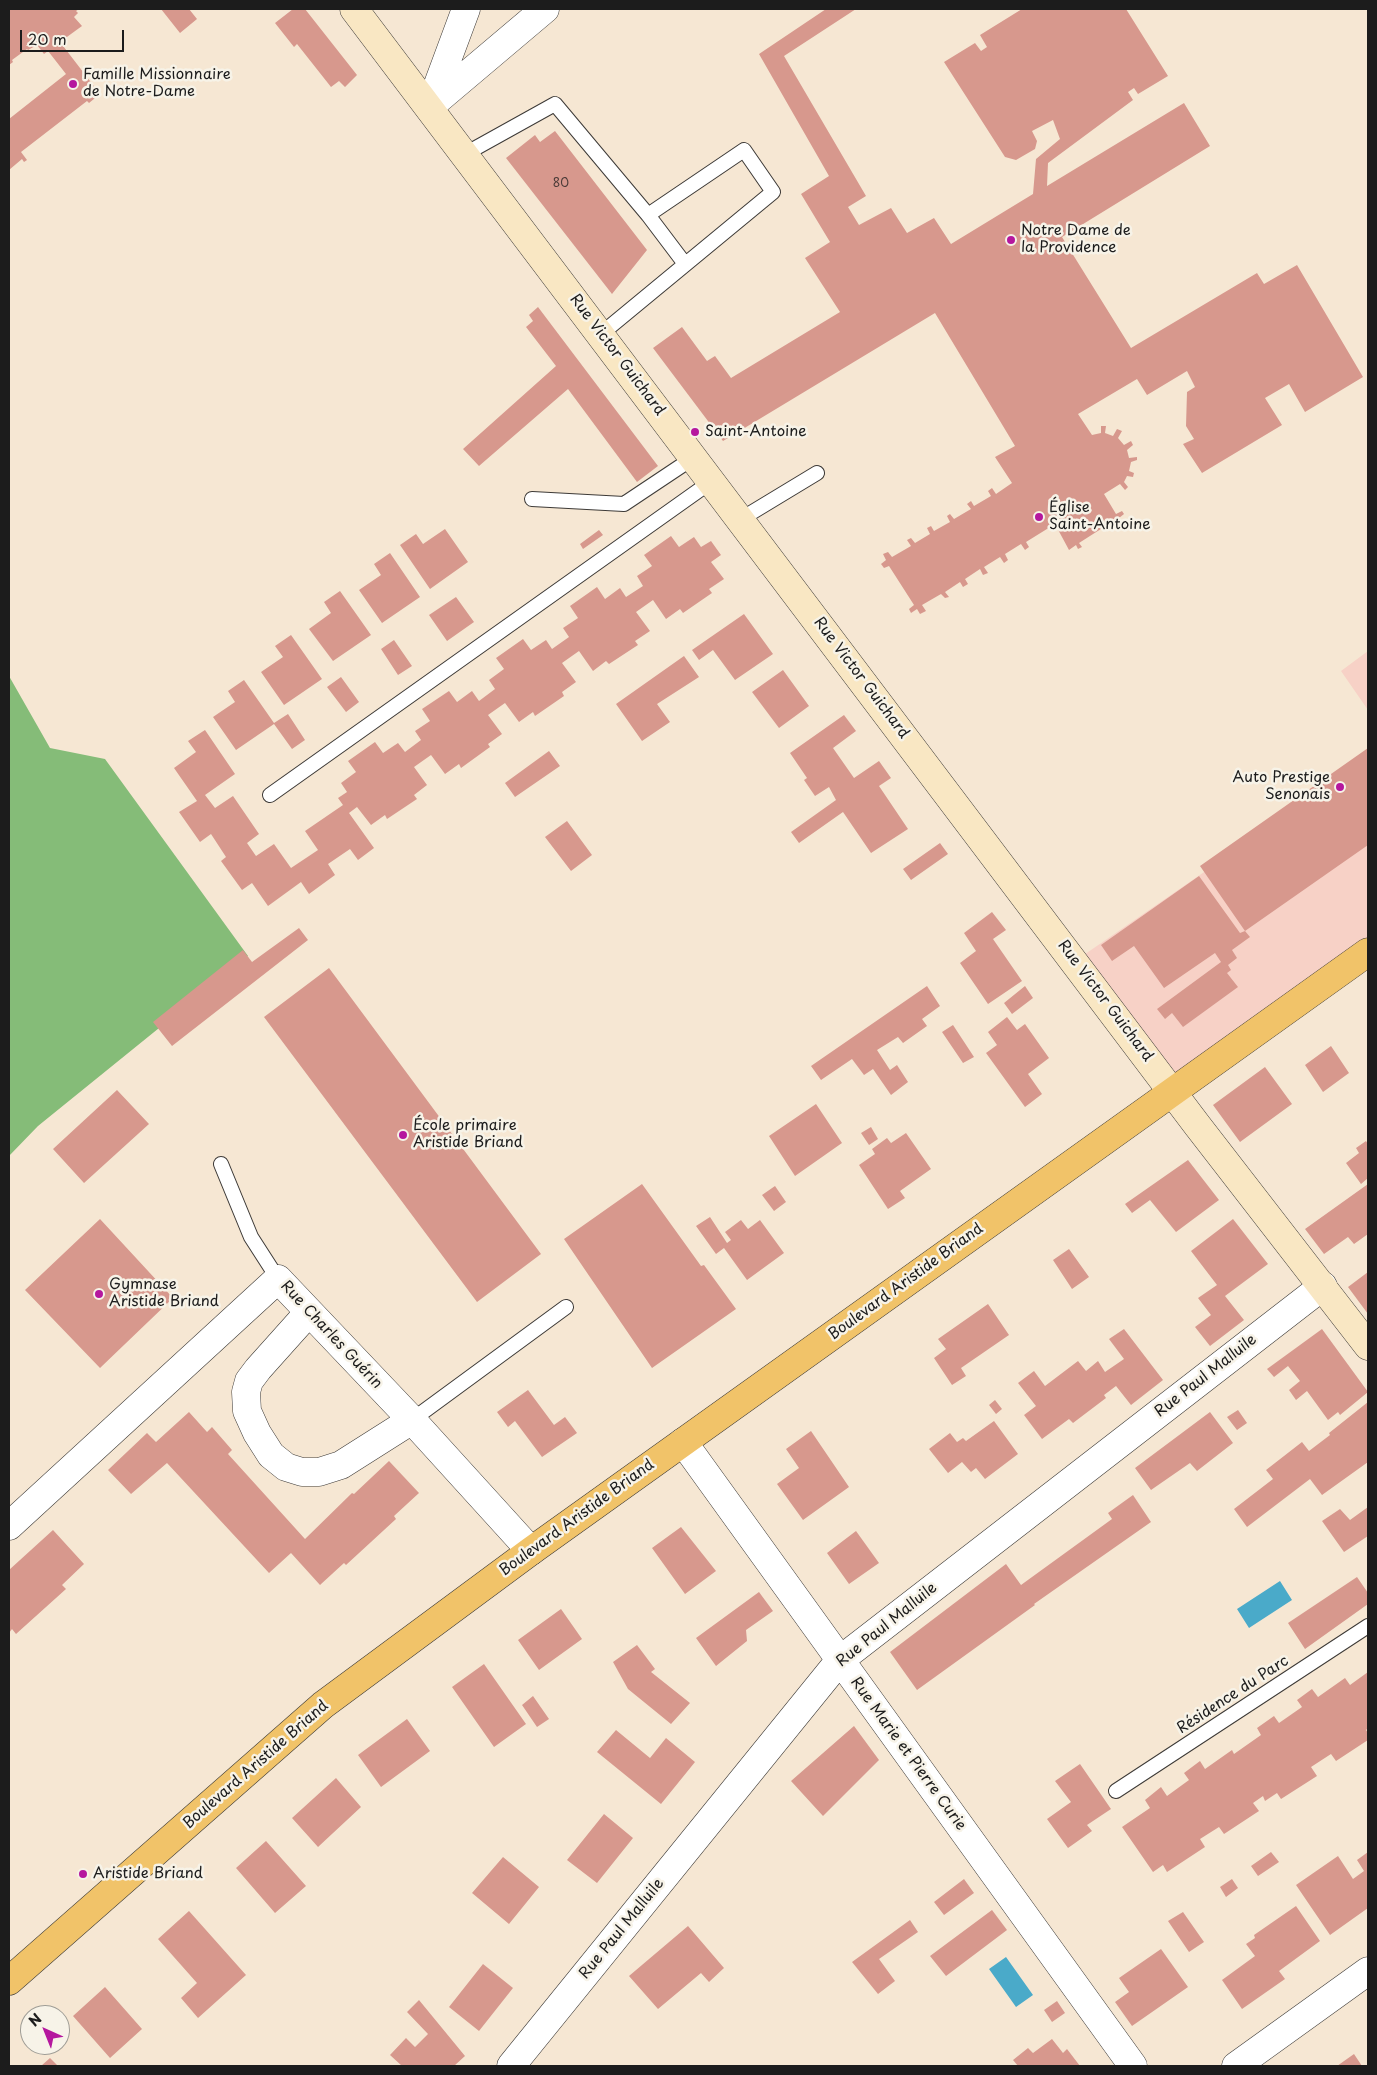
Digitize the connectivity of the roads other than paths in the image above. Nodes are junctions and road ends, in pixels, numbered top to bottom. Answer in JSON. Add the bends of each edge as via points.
{"nodes":[{"id":1,"x":354,"y":9,"type":"edge"},
{"id":2,"x":466,"y":9,"type":"edge"},
{"id":3,"x":545,"y":9,"type":"edge"},
{"id":4,"x":429,"y":107,"type":"junction"},
{"id":5,"x":465,"y":154,"type":"junction"},
{"id":6,"x":648,"y":215,"type":"junction"},
{"id":7,"x":686,"y":264,"type":"junction"},
{"id":8,"x":601,"y":334,"type":"junction"},
{"id":9,"x":693,"y":458,"type":"junction"},
{"id":10,"x":817,"y":473,"type":"dead end"},
{"id":11,"x":712,"y":480,"type":"junction"},
{"id":12,"x":532,"y":499,"type":"dead end"},
{"id":13,"x":741,"y":519,"type":"junction"},
{"id":14,"x":270,"y":796,"type":"dead end"},
{"id":15,"x":1368,"y":952,"type":"edge"},
{"id":16,"x":1173,"y":1091,"type":"junction"},
{"id":17,"x":221,"y":1164,"type":"dead end"},
{"id":18,"x":278,"y":1278,"type":"junction"},
{"id":19,"x":1323,"y":1286,"type":"junction"},
{"id":20,"x":566,"y":1307,"type":"dead end"},
{"id":21,"x":309,"y":1312,"type":"junction"},
{"id":22,"x":1368,"y":1346,"type":"edge"},
{"id":23,"x":412,"y":1420,"type":"junction"},
{"id":24,"x":683,"y":1442,"type":"junction"},
{"id":25,"x":9,"y":1526,"type":"edge"},
{"id":26,"x":531,"y":1550,"type":"junction"},
{"id":27,"x":1368,"y":1626,"type":"edge"},
{"id":28,"x":840,"y":1660,"type":"junction"},
{"id":29,"x":1116,"y":1791,"type":"dead end"},
{"id":30,"x":1368,"y":1971,"type":"edge"},
{"id":31,"x":9,"y":1981,"type":"edge"},
{"id":32,"x":511,"y":2066,"type":"edge"},
{"id":33,"x":1133,"y":2066,"type":"edge"},
{"id":34,"x":1236,"y":2066,"type":"edge"}],
"edges":[{"from":1,"to":4,"type":"main road","name":"Rue Victor Guichard"},
{"from":2,"to":4,"type":"street"},
{"from":3,"to":4,"type":"street"},
{"from":4,"to":5,"type":"main road","name":"Rue Victor Guichard"},
{"from":5,"to":6,"type":"lane","via":[[555,104]]},
{"from":5,"to":8,"type":"main road","name":"Rue Victor Guichard"},
{"from":6,"to":7,"type":"lane"},
{"from":6,"to":7,"type":"lane","via":[[744,150],[774,192]]},
{"from":7,"to":8,"type":"lane"},
{"from":8,"to":9,"type":"main road","name":"Rue Victor Guichard"},
{"from":9,"to":11,"type":"main road","name":"Rue Victor Guichard"},
{"from":9,"to":12,"type":"lane","via":[[624,504]]},
{"from":10,"to":13,"type":"lane"},
{"from":11,"to":13,"type":"main road","name":"Rue Victor Guichard"},
{"from":11,"to":14,"type":"lane"},
{"from":13,"to":16,"type":"main road","name":"Rue Victor Guichard"},
{"from":15,"to":16,"type":"main road","name":"Boulevard Aristide Briand"},
{"from":16,"to":19,"type":"main road","name":"Rue Victor Guichard"},
{"from":16,"to":24,"type":"main road","name":"Boulevard Aristide Briand"},
{"from":17,"to":18,"type":"lane","via":[[251,1237]]},
{"from":18,"to":21,"type":"street","name":"Rue Charles Guérin"},
{"from":18,"to":25,"type":"street","name":"Rue Charles Guérin"},
{"from":19,"to":22,"type":"main road","name":"Rue Victor Guichard"},
{"from":19,"to":28,"type":"street","name":"Rue Paul Malluile"},
{"from":20,"to":23,"type":"lane"},
{"from":21,"to":23,"type":"street","name":"Rue Charles Guérin"},
{"from":21,"to":23,"type":"street","via":[[258,1369],[246,1392],[247,1411],[271,1454],[286,1467],[302,1472],[319,1472],[341,1465]]},
{"from":23,"to":26,"type":"street","name":"Rue Charles Guérin"},
{"from":24,"to":26,"type":"main road","name":"Boulevard Aristide Briand"},
{"from":24,"to":28,"type":"street","name":"Rue Marie et Pierre Curie"},
{"from":26,"to":31,"type":"main road","name":"Boulevard Aristide Briand","via":[[323,1705]]},
{"from":27,"to":29,"type":"lane","name":"Résidence du Parc"},
{"from":28,"to":32,"type":"street","name":"Rue Paul Malluile"},
{"from":28,"to":33,"type":"street","name":"Rue Marie et Pierre Curie"},
{"from":30,"to":34,"type":"street"}]}
